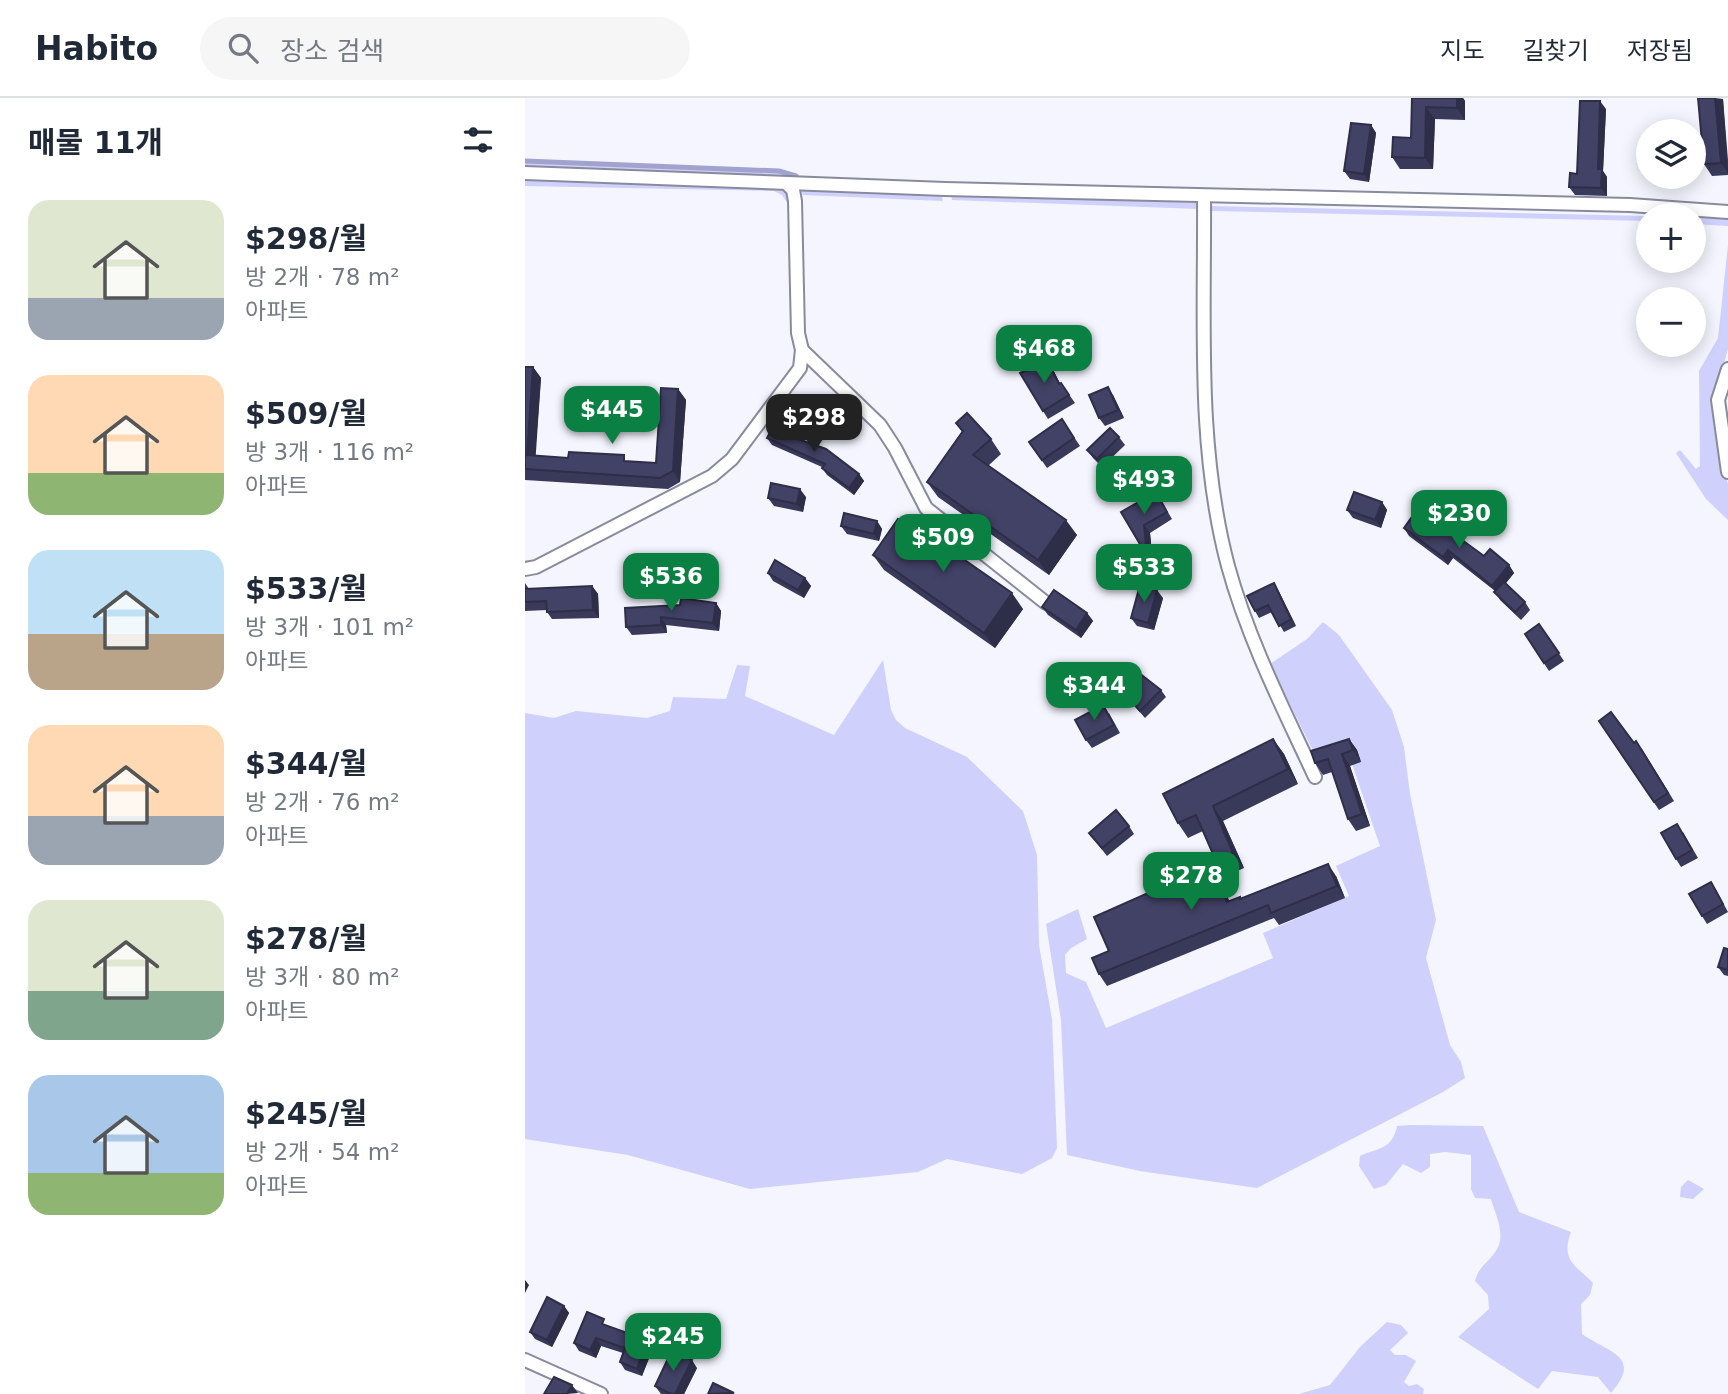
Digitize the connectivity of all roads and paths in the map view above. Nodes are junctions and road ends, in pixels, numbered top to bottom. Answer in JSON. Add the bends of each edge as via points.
{"nodes":[{"id":1,"x":525,"y":173,"type":"edge"},
{"id":2,"x":786,"y":183,"type":"junction"},
{"id":3,"x":1204,"y":196,"type":"junction"},
{"id":4,"x":1728,"y":212,"type":"edge"},
{"id":5,"x":802,"y":350,"type":"junction"},
{"id":6,"x":1728,"y":369,"type":"edge"},
{"id":7,"x":1728,"y":472,"type":"edge"},
{"id":8,"x":525,"y":569,"type":"edge"},
{"id":9,"x":1046,"y":603,"type":"edge"},
{"id":10,"x":1315,"y":777,"type":"edge"},
{"id":11,"x":525,"y":1360,"type":"edge"},
{"id":12,"x":601,"y":1394,"type":"edge"}],
"edges":[{"from":1,"to":2,"type":"street"},
{"from":2,"to":3,"type":"street"},
{"from":2,"to":5,"type":"street","via":[[795,201]]},
{"from":3,"to":4,"type":"street","via":[[1630,205]]},
{"from":3,"to":10,"type":"street","via":[[1208,456],[1215,509],[1246,624]]},
{"from":5,"to":8,"type":"street","via":[[800,368],[775,404],[712,476]]},
{"from":5,"to":9,"type":"street","via":[[880,425],[926,508]]},
{"from":6,"to":7,"type":"street","via":[[1718,400]]},
{"from":11,"to":12,"type":"street"}]}
